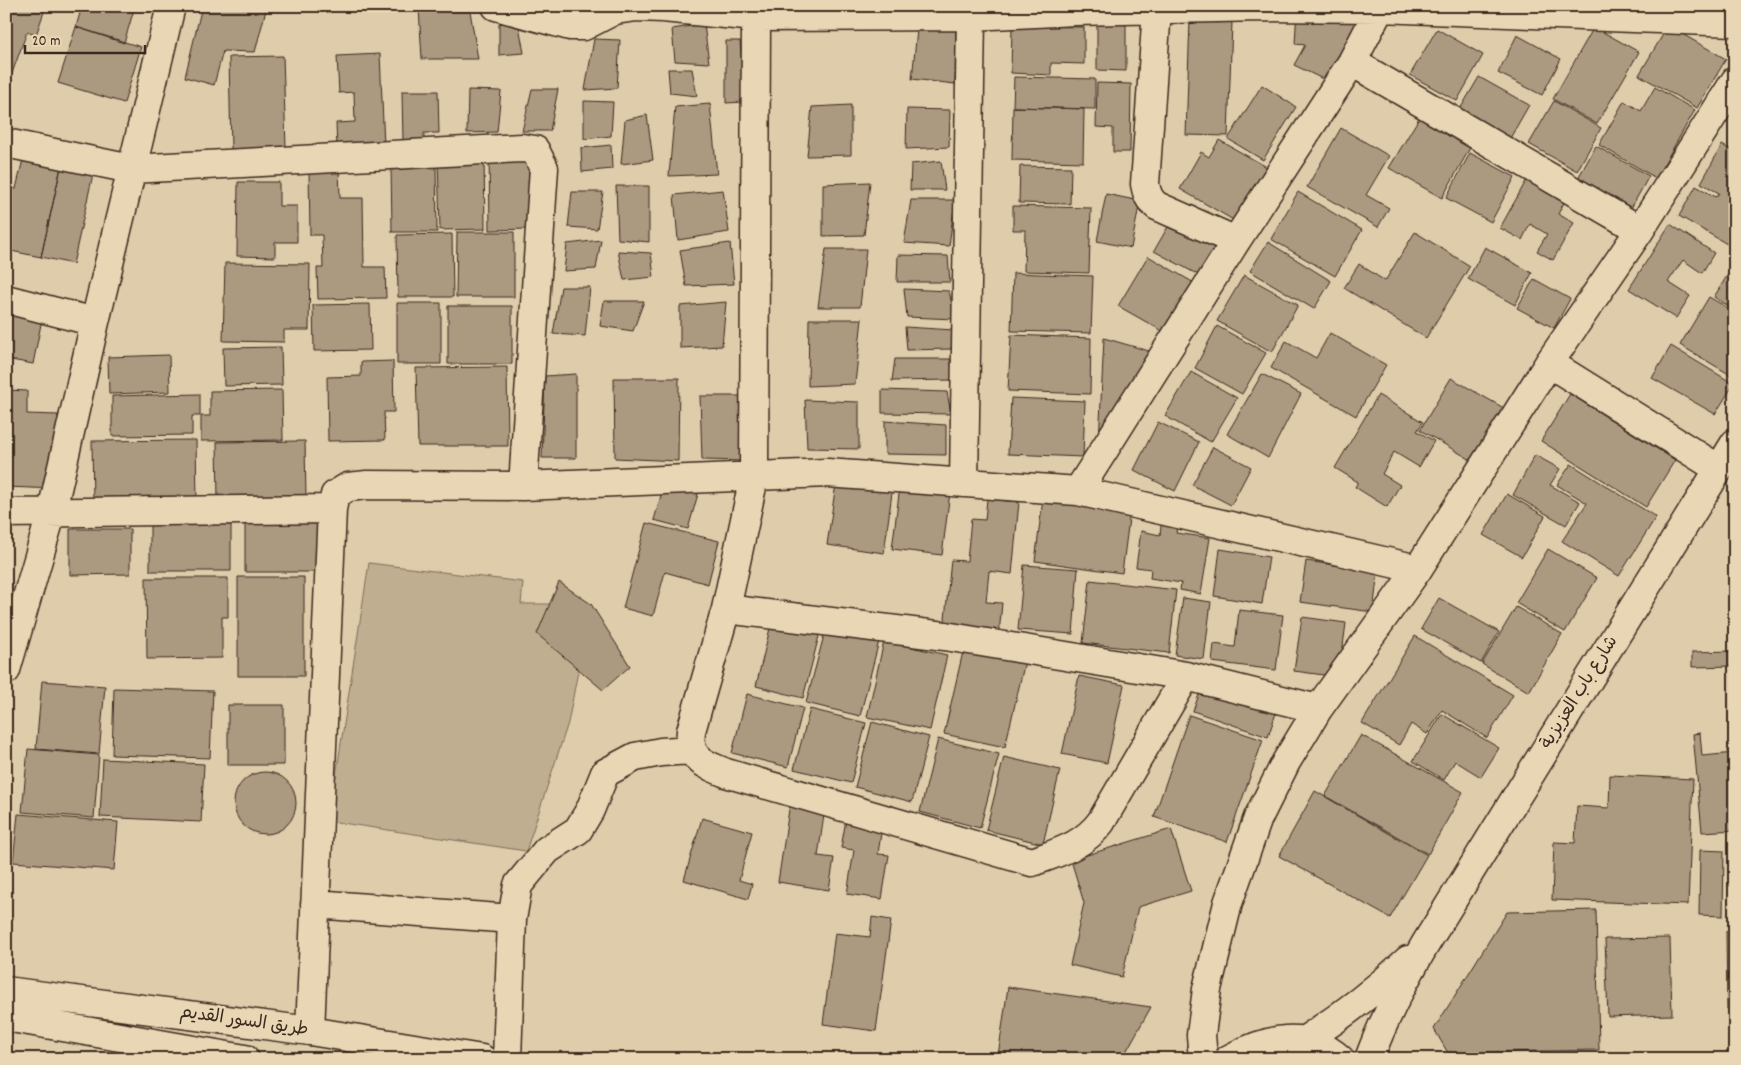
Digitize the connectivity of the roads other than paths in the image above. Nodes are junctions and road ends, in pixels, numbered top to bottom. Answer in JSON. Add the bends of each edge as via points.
{"nodes":[{"id":1,"x":171,"y":6,"type":"edge"},
{"id":2,"x":496,"y":6,"type":"edge"},
{"id":3,"x":1263,"y":7,"type":"edge"},
{"id":4,"x":1380,"y":8,"type":"junction"},
{"id":5,"x":1157,"y":9,"type":"junction"},
{"id":6,"x":970,"y":11,"type":"edge"},
{"id":7,"x":756,"y":17,"type":"junction"},
{"id":8,"x":1735,"y":22,"type":"edge"},
{"id":9,"x":1352,"y":62,"type":"junction"},
{"id":10,"x":1735,"y":81,"type":"edge"},
{"id":11,"x":6,"y":143,"type":"edge"},
{"id":12,"x":131,"y":169,"type":"junction"},
{"id":13,"x":1640,"y":230,"type":"junction"},
{"id":14,"x":1236,"y":241,"type":"junction"},
{"id":15,"x":6,"y":299,"type":"edge"},
{"id":16,"x":95,"y":322,"type":"junction"},
{"id":17,"x":1549,"y":363,"type":"junction"},
{"id":18,"x":1735,"y":443,"type":"edge"},
{"id":19,"x":1719,"y":469,"type":"junction"},
{"id":20,"x":754,"y":477,"type":"junction"},
{"id":21,"x":964,"y":482,"type":"junction"},
{"id":22,"x":522,"y":486,"type":"junction"},
{"id":23,"x":1078,"y":491,"type":"junction"},
{"id":24,"x":332,"y":509,"type":"junction"},
{"id":25,"x":52,"y":511,"type":"junction"},
{"id":26,"x":6,"y":513,"type":"edge"},
{"id":27,"x":1418,"y":570,"type":"junction"},
{"id":28,"x":726,"y":609,"type":"junction"},
{"id":29,"x":6,"y":670,"type":"edge"},
{"id":30,"x":1186,"y":676,"type":"junction"},
{"id":31,"x":1318,"y":708,"type":"junction"},
{"id":32,"x":692,"y":750,"type":"junction"},
{"id":33,"x":315,"y":904,"type":"junction"},
{"id":34,"x":512,"y":919,"type":"junction"},
{"id":35,"x":1426,"y":943,"type":"junction"},
{"id":36,"x":6,"y":991,"type":"edge"},
{"id":37,"x":6,"y":1017,"type":"edge"},
{"id":38,"x":310,"y":1031,"type":"junction"},
{"id":39,"x":1304,"y":1040,"type":"junction"},
{"id":40,"x":245,"y":1059,"type":"edge"},
{"id":41,"x":482,"y":1059,"type":"edge"},
{"id":42,"x":507,"y":1059,"type":"edge"},
{"id":43,"x":1203,"y":1059,"type":"edge"},
{"id":44,"x":1229,"y":1059,"type":"edge"},
{"id":45,"x":1340,"y":1059,"type":"edge"},
{"id":46,"x":1369,"y":1059,"type":"edge"}],
"edges":[{"from":1,"to":12,"type":"street"},
{"from":2,"to":7,"type":"street","via":[[570,26],[584,26],[615,10],[637,7]]},
{"from":3,"to":4,"type":"street"},
{"from":3,"to":5,"type":"street"},
{"from":4,"to":8,"type":"street"},
{"from":4,"to":9,"type":"street"},
{"from":5,"to":6,"type":"street"},
{"from":5,"to":14,"type":"street","via":[[1146,194],[1157,206]]},
{"from":6,"to":7,"type":"street"},
{"from":6,"to":21,"type":"street"},
{"from":7,"to":20,"type":"street"},
{"from":9,"to":13,"type":"street"},
{"from":9,"to":14,"type":"street"},
{"from":10,"to":13,"type":"street"},
{"from":11,"to":12,"type":"street"},
{"from":12,"to":16,"type":"street"},
{"from":12,"to":22,"type":"street","via":[[522,148],[536,150],[544,168]]},
{"from":13,"to":17,"type":"street"},
{"from":14,"to":23,"type":"street"},
{"from":15,"to":16,"type":"street"},
{"from":16,"to":25,"type":"street"},
{"from":17,"to":19,"type":"street"},
{"from":17,"to":27,"type":"street"},
{"from":18,"to":19,"type":"street","name":"شارع باب العزيزية"},
{"from":19,"to":35,"type":"street","name":"شارع باب العزيزية"},
{"from":20,"to":21,"type":"street","via":[[827,473]]},
{"from":20,"to":22,"type":"street"},
{"from":20,"to":28,"type":"street"},
{"from":21,"to":23,"type":"street"},
{"from":22,"to":24,"type":"street","via":[[348,486],[335,495]]},
{"from":23,"to":27,"type":"street"},
{"from":24,"to":25,"type":"street"},
{"from":24,"to":33,"type":"street"},
{"from":25,"to":26,"type":"street"},
{"from":25,"to":29,"type":"street"},
{"from":27,"to":31,"type":"street"},
{"from":28,"to":30,"type":"street","via":[[944,636]]},
{"from":28,"to":32,"type":"street","via":[[691,731]]},
{"from":30,"to":31,"type":"street"},
{"from":30,"to":32,"type":"street","via":[[1093,833],[1081,842],[1032,862],[726,773],[700,761]]},
{"from":31,"to":43,"type":"street","via":[[1258,818],[1228,903],[1207,989],[1201,1035]]},
{"from":32,"to":34,"type":"street","via":[[635,757],[605,773],[578,830],[547,850],[518,885]]},
{"from":33,"to":34,"type":"street"},
{"from":33,"to":38,"type":"street"},
{"from":34,"to":42,"type":"street"},
{"from":35,"to":39,"type":"street","name":"شارع باب العزيزية","via":[[1368,995]]},
{"from":35,"to":46,"type":"street","name":"شارع باب العزيزية","via":[[1406,977]]},
{"from":36,"to":38,"type":"street","name":"طريق السور القديم"},
{"from":37,"to":40,"type":"street","name":"طريق السور القديم"},
{"from":38,"to":41,"type":"street","name":"طريق السور القديم"},
{"from":39,"to":44,"type":"street","via":[[1279,1040],[1257,1045]]},
{"from":39,"to":45,"type":"street","via":[[1330,1050]]}]}
